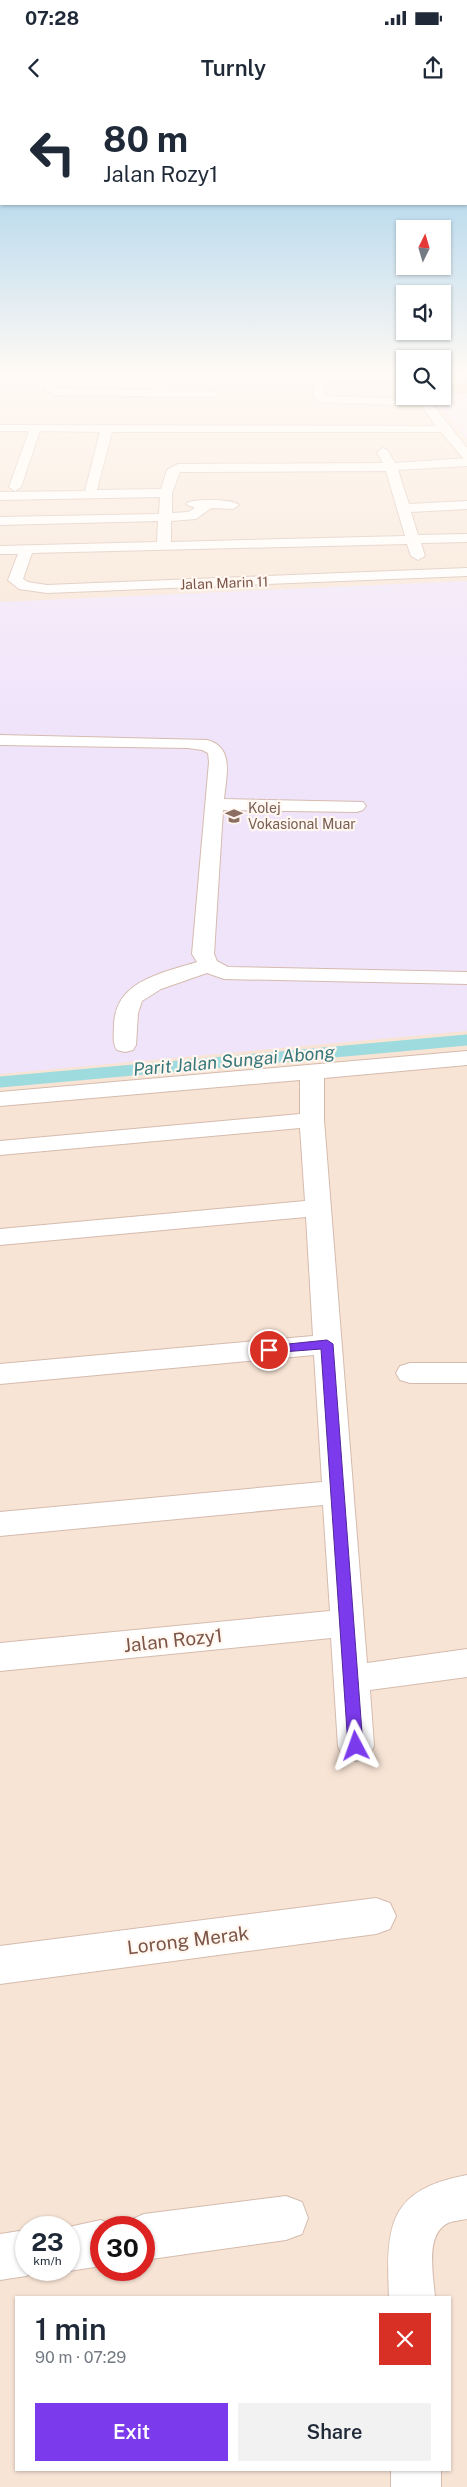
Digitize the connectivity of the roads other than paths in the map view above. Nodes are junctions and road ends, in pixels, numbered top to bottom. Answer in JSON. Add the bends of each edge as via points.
{"nodes":[{"id":1,"x":93,"y":486,"type":"edge"},
{"id":2,"x":168,"y":486,"type":"edge"},
{"id":3,"x":397,"y":486,"type":"edge"},
{"id":4,"x":90,"y":494,"type":"junction"},
{"id":5,"x":0,"y":496,"type":"edge"},
{"id":6,"x":165,"y":498,"type":"junction"},
{"id":7,"x":209,"y":504,"type":"junction"},
{"id":8,"x":233,"y":505,"type":"dead end"},
{"id":9,"x":467,"y":505,"type":"edge"},
{"id":10,"x":404,"y":508,"type":"junction"},
{"id":11,"x":164,"y":518,"type":"junction"},
{"id":12,"x":0,"y":521,"type":"edge"},
{"id":13,"x":467,"y":538,"type":"edge"},
{"id":14,"x":414,"y":540,"type":"junction"},
{"id":15,"x":164,"y":547,"type":"junction"},
{"id":16,"x":27,"y":549,"type":"junction"},
{"id":17,"x":0,"y":550,"type":"edge"},
{"id":18,"x":467,"y":572,"type":"edge"},
{"id":19,"x":424,"y":574,"type":"junction"},
{"id":20,"x":0,"y":740,"type":"edge"},
{"id":21,"x":214,"y":804,"type":"junction"},
{"id":22,"x":357,"y":806,"type":"dead end"},
{"id":23,"x":209,"y":965,"type":"junction"},
{"id":24,"x":467,"y":978,"type":"edge"},
{"id":25,"x":125,"y":1045,"type":"dead end"},
{"id":26,"x":467,"y":1058,"type":"edge"},
{"id":27,"x":312,"y":1072,"type":"junction"},
{"id":28,"x":0,"y":1099,"type":"edge"},
{"id":29,"x":312,"y":1120,"type":"junction"},
{"id":30,"x":0,"y":1148,"type":"edge"},
{"id":31,"x":318,"y":1208,"type":"junction"},
{"id":32,"x":0,"y":1237,"type":"edge"},
{"id":33,"x":327,"y":1344,"type":"junction"},
{"id":34,"x":467,"y":1373,"type":"edge"},
{"id":35,"x":0,"y":1374,"type":"edge"},
{"id":36,"x":410,"y":1374,"type":"dead end"},
{"id":37,"x":338,"y":1492,"type":"junction"},
{"id":38,"x":0,"y":1524,"type":"edge"},
{"id":39,"x":347,"y":1623,"type":"junction"},
{"id":40,"x":0,"y":1658,"type":"edge"},
{"id":41,"x":467,"y":1663,"type":"edge"},
{"id":42,"x":351,"y":1679,"type":"junction"},
{"id":43,"x":356,"y":1746,"type":"dead end"},
{"id":44,"x":376,"y":1916,"type":"dead end"},
{"id":45,"x":0,"y":1965,"type":"edge"},
{"id":46,"x":467,"y":2198,"type":"edge"},
{"id":47,"x":286,"y":2218,"type":"dead end"},
{"id":48,"x":155,"y":2236,"type":"edge"},
{"id":49,"x":15,"y":2255,"type":"edge"},
{"id":50,"x":0,"y":2257,"type":"edge"},
{"id":51,"x":412,"y":2296,"type":"edge"},
{"id":52,"x":416,"y":2471,"type":"edge"},
{"id":53,"x":416,"y":2487,"type":"edge"}],
"edges":[{"from":1,"to":4,"type":"street"},
{"from":2,"to":6,"type":"street"},
{"from":3,"to":10,"type":"street"},
{"from":4,"to":5,"type":"street"},
{"from":4,"to":6,"type":"street"},
{"from":6,"to":7,"type":"street"},
{"from":6,"to":11,"type":"street"},
{"from":7,"to":8,"type":"street"},
{"from":7,"to":11,"type":"street","via":[[191,516]]},
{"from":9,"to":10,"type":"street"},
{"from":10,"to":14,"type":"street"},
{"from":11,"to":12,"type":"street"},
{"from":11,"to":15,"type":"street"},
{"from":13,"to":14,"type":"street"},
{"from":14,"to":15,"type":"street"},
{"from":14,"to":19,"type":"street"},
{"from":15,"to":16,"type":"street"},
{"from":16,"to":17,"type":"street"},
{"from":16,"to":19,"type":"street","name":"Jalan Marin 11","via":[[15,580],[24,586],[47,589]]},
{"from":18,"to":19,"type":"street","name":"Jalan Marin 11"},
{"from":20,"to":21,"type":"street","via":[[207,745],[216,751],[218,762]]},
{"from":21,"to":22,"type":"street"},
{"from":21,"to":23,"type":"street","via":[[203,954]]},
{"from":23,"to":24,"type":"street","via":[[224,973],[246,975]]},
{"from":23,"to":25,"type":"street","via":[[134,994],[128,1004]]},
{"from":26,"to":27,"type":"street"},
{"from":27,"to":28,"type":"street"},
{"from":27,"to":29,"type":"street"},
{"from":29,"to":30,"type":"street"},
{"from":29,"to":31,"type":"street"},
{"from":31,"to":32,"type":"street"},
{"from":31,"to":33,"type":"street"},
{"from":33,"to":35,"type":"street"},
{"from":33,"to":37,"type":"street"},
{"from":34,"to":36,"type":"street"},
{"from":37,"to":38,"type":"street"},
{"from":37,"to":39,"type":"street"},
{"from":39,"to":40,"type":"street","name":"Jalan Rozy1"},
{"from":39,"to":42,"type":"street"},
{"from":41,"to":42,"type":"street"},
{"from":42,"to":43,"type":"street"},
{"from":44,"to":45,"type":"street","name":"Lorong Merak"},
{"from":46,"to":51,"type":"street","via":[[438,2203],[419,2216],[411,2241]]},
{"from":47,"to":48,"type":"street"},
{"from":49,"to":50,"type":"street"},
{"from":52,"to":53,"type":"street"}]}
